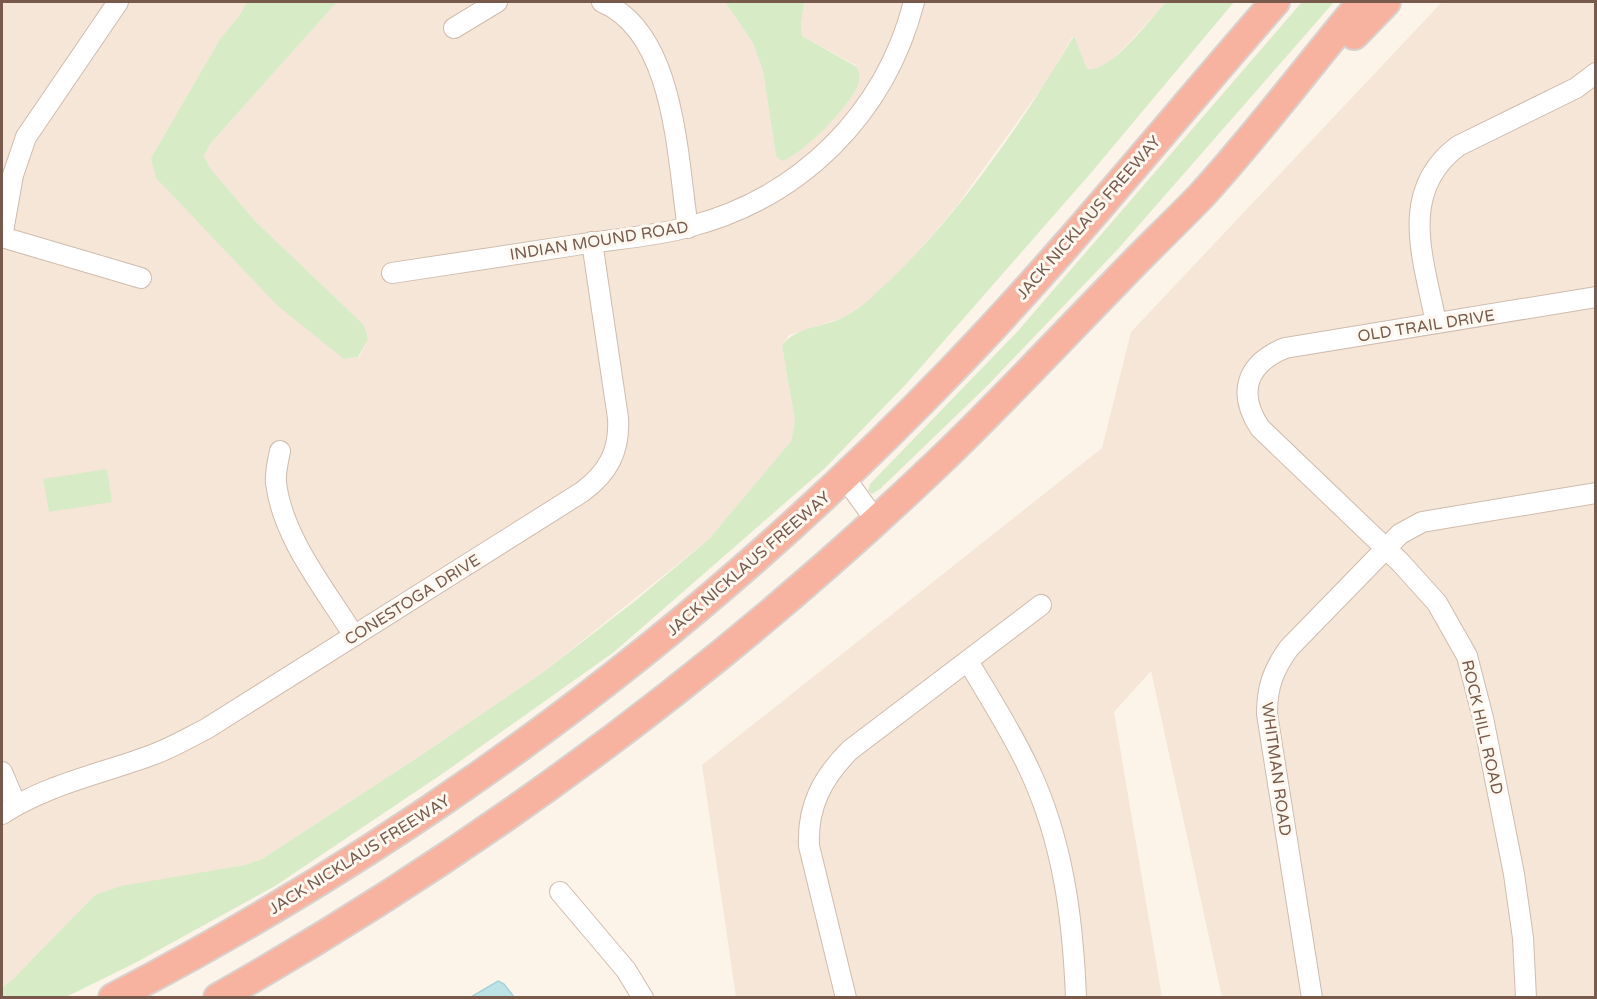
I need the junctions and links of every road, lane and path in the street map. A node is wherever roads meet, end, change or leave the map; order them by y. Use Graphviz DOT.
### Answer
graph roads {
  1 [pos="118,2"];
  2 [pos="497,2"];
  3 [pos="602,2"];
  4 [pos="914,2"];
  5 [pos="1261,2"];
  6 [pos="1275,2"];
  7 [pos="1362,2"];
  8 [pos="1386,2"];
  9 [pos="454,28"];
  10 [pos="1217,68"];
  11 [pos="1596,73"];
  12 [pos="1202,195"];
  13 [pos="688,228"];
  14 [pos="2,237"];
  15 [pos="592,242"];
  16 [pos="392,273"];
  17 [pos="141,278"];
  18 [pos="1596,297"];
  19 [pos="1436,323"];
  20 [pos="1260,363"];
  21 [pos="280,451"];
  22 [pos="845,478"];
  23 [pos="1596,493"];
  24 [pos="876,521"];
  25 [pos="1386,548"];
  26 [pos="1041,605"];
  27 [pos="354,636"];
  28 [pos="968,661"];
  29 [pos="2,772"];
  30 [pos="9,809"];
  31 [pos="561,892"];
  32 [pos="113,998"];
  33 [pos="218,998"];
  34 [pos="643,998"];
  35 [pos="846,998"];
  36 [pos="1076,998"];
  37 [pos="1312,998"];
  38 [pos="1526,998"];
  1 -- 14 [label="street"];
  2 -- 9 [label="street"];
  3 -- 13 [label="street"];
  4 -- 13 [label="street, INDIAN MOUND ROAD"];
  5 -- 10 [label="highway"];
  6 -- 10 [label="highway, JACK NICKLAUS FREEWAY"];
  7 -- 12 [label="highway"];
  8 -- 12 [label="highway"];
  10 -- 22 [label="highway, JACK NICKLAUS FREEWAY"];
  11 -- 19 [label="street"];
  12 -- 24 [label="highway"];
  13 -- 15 [label="street, INDIAN MOUND ROAD"];
  14 -- 17 [label="street"];
  15 -- 16 [label="street, INDIAN MOUND ROAD"];
  15 -- 27 [label="street, CONESTOGA DRIVE"];
  18 -- 19 [label="street, OLD TRAIL DRIVE"];
  19 -- 20 [label="street, OLD TRAIL DRIVE"];
  20 -- 25 [label="street, ROCK HILL ROAD"];
  21 -- 27 [label="street"];
  22 -- 24 [label="street"];
  22 -- 32 [label="highway, JACK NICKLAUS FREEWAY"];
  23 -- 25 [label="street, WHITMAN ROAD"];
  24 -- 33 [label="highway"];
  25 -- 37 [label="street, WHITMAN ROAD"];
  25 -- 38 [label="street, ROCK HILL ROAD"];
  26 -- 28 [label="street"];
  27 -- 30 [label="street, CONESTOGA DRIVE"];
  28 -- 35 [label="street"];
  28 -- 36 [label="street"];
  29 -- 30 [label="street"];
  31 -- 34 [label="street"];
}
